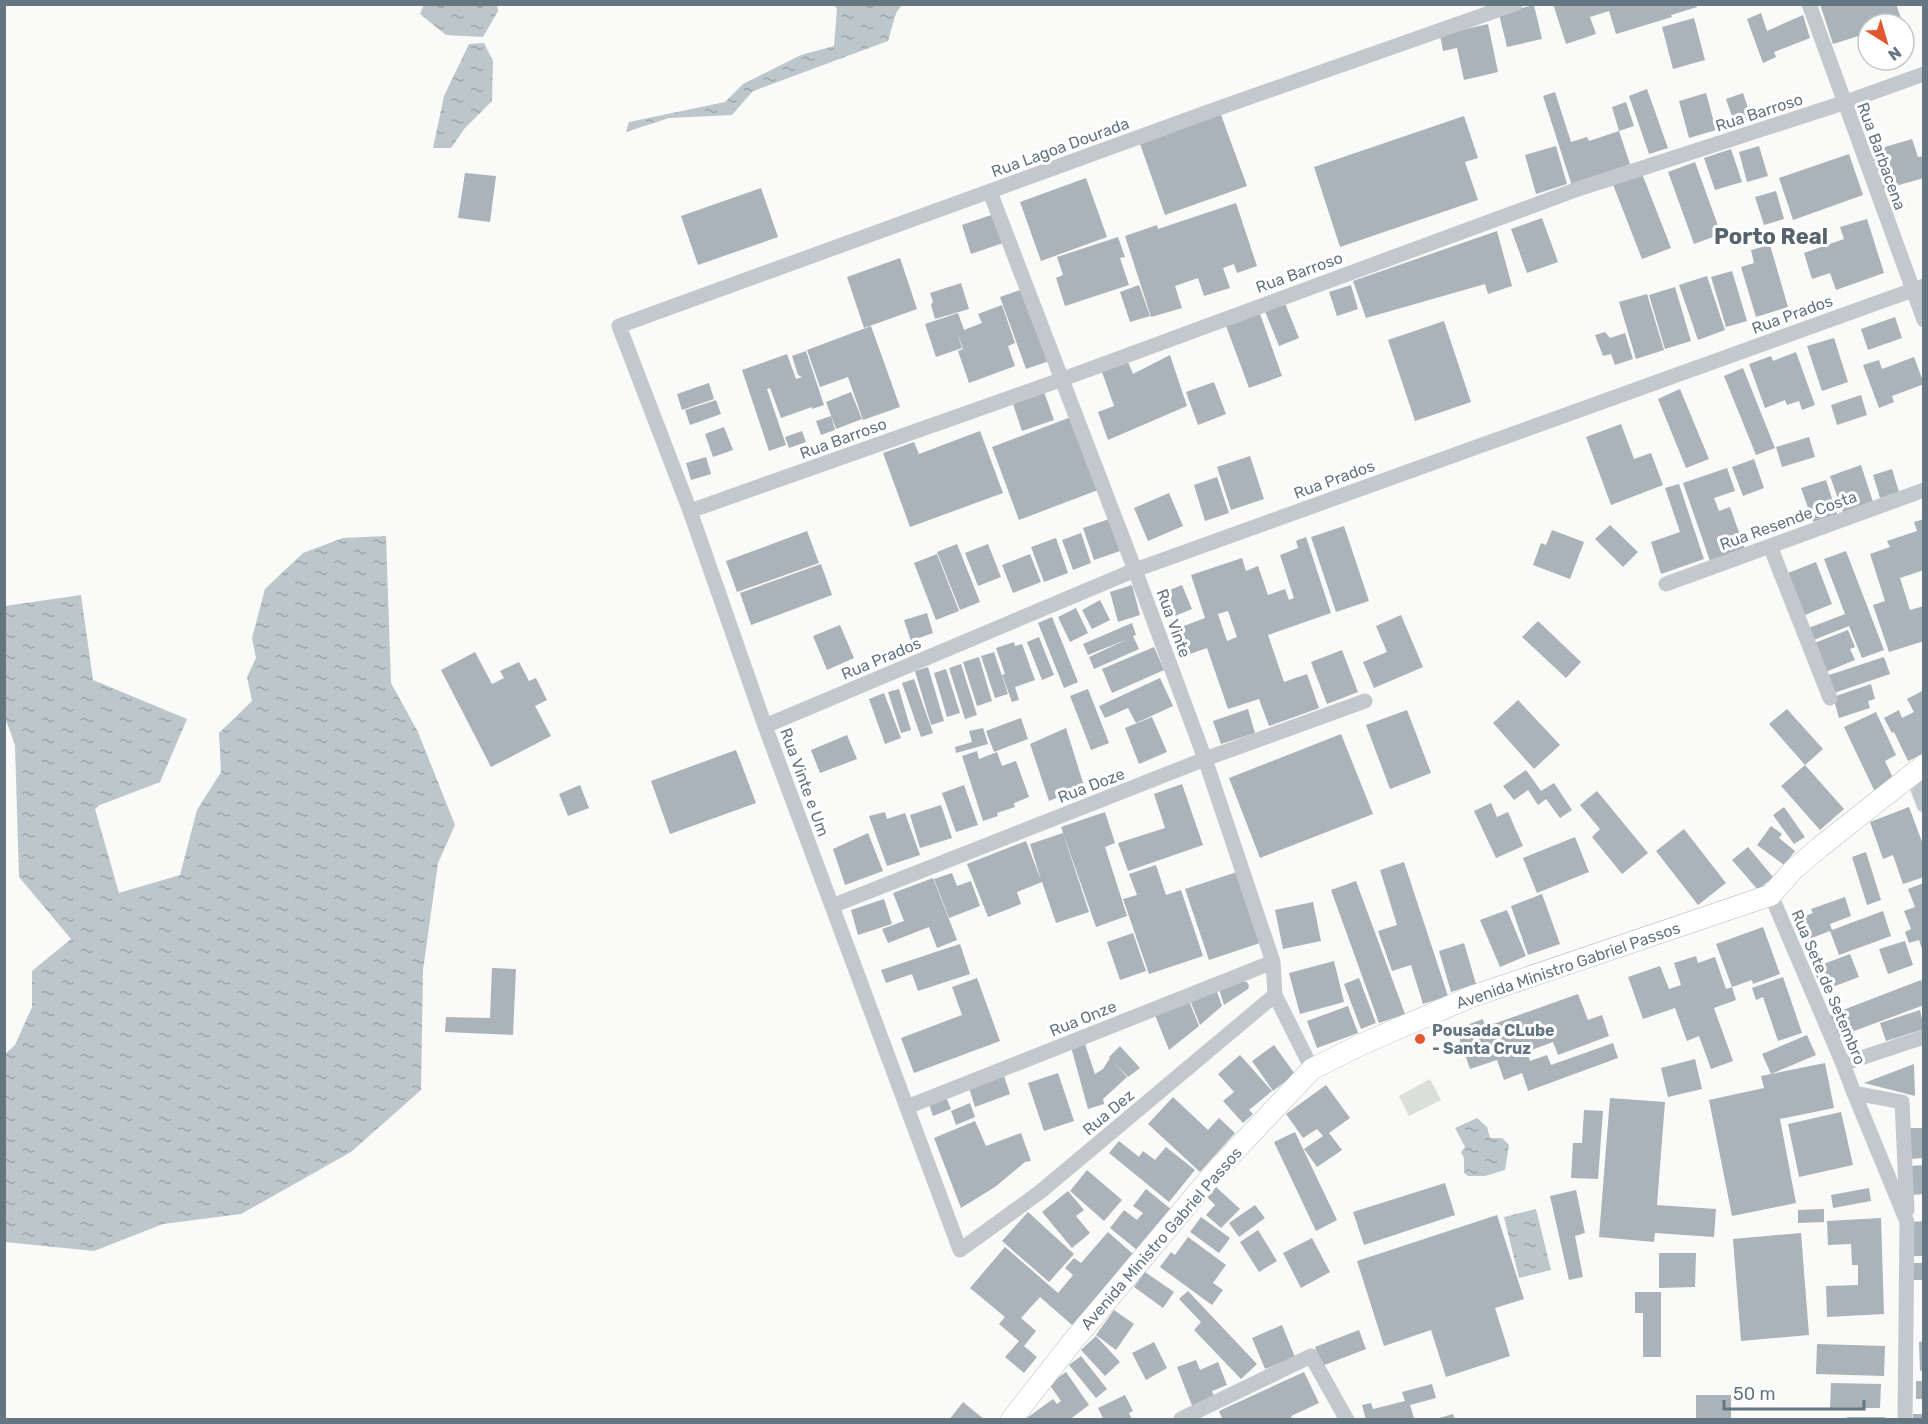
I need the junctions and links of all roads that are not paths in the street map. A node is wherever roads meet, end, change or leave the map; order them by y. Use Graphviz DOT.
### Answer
graph roads {
  1 [pos="1515,4"];
  2 [pos="1809,4"];
  3 [pos="1923,74"];
  4 [pos="1844,103"];
  5 [pos="990,192"];
  6 [pos="1918,288"];
  7 [pos="1923,320"];
  8 [pos="619,326"];
  9 [pos="1063,379"];
  10 [pos="1923,490"];
  11 [pos="690,511"];
  12 [pos="1770,546"];
  13 [pos="1136,570"];
  14 [pos="1666,584"];
  15 [pos="1830,699"];
  16 [pos="1365,702"];
  17 [pos="765,726"];
  18 [pos="1205,759"];
  19 [pos="1918,769"];
  20 [pos="1923,805"];
  21 [pos="1771,895"];
  22 [pos="832,906"];
  23 [pos="1273,962"];
  24 [pos="1275,995"];
  25 [pos="1923,1037"];
  26 [pos="1844,1064"];
  27 [pos="1312,1069"];
  28 [pos="1854,1093"];
  29 [pos="907,1107"];
  30 [pos="1907,1222"];
  31 [pos="960,1250"];
  32 [pos="1012,1419"];
  33 [pos="1181,1419"];
  34 [pos="1347,1419"];
  35 [pos="1905,1419"];
  1 -- 5 [label="street, Rua Lagoa Dourada"];
  2 -- 4 [label="street, Rua Barbacena"];
  3 -- 4 [label="street, Rua Barroso"];
  4 -- 6 [label="street, Rua Barbacena"];
  4 -- 9 [label="street, Rua Barroso"];
  5 -- 8 [label="street, Rua Lagoa Dourada"];
  5 -- 9 [label="street, Rua Vinte"];
  6 -- 7 [label="street, Rua Barbacena"];
  6 -- 13 [label="street, Rua Prados"];
  8 -- 11 [label="street, Rua Vinte e Um"];
  9 -- 11 [label="street, Rua Barroso"];
  9 -- 13 [label="street, Rua Vinte"];
  10 -- 12 [label="street, Rua Resende Costa"];
  11 -- 17 [label="street, Rua Vinte e Um"];
  12 -- 14 [label="street, Rua Resende Costa"];
  12 -- 15 [label="street"];
  13 -- 17 [label="street, Rua Prados"];
  13 -- 18 [label="street, Rua Vinte"];
  16 -- 18 [label="street, Rua Doze"];
  17 -- 22 [label="street, Rua Vinte e Um"];
  18 -- 22 [label="street, Rua Doze"];
  18 -- 23 [label="street, Rua Vinte"];
  19 -- 20 [label="street"];
  19 -- 21 [label="main road, Avenida Ministro Gabriel Passos"];
  21 -- 26 [label="street, Rua Sete de Setembro"];
  21 -- 27 [label="main road, Avenida Ministro Gabriel Passos"];
  22 -- 29 [label="street, Rua Vinte e Um"];
  23 -- 24 [label="street, Rua Vinte"];
  23 -- 29 [label="street, Rua Onze"];
  24 -- 27 [label="street, Rua Vinte"];
  24 -- 31 [label="street, Rua Dez"];
  25 -- 26 [label="street"];
  26 -- 28 [label="street, Rua Sete de Setembro"];
  27 -- 32 [label="main road, Avenida Ministro Gabriel Passos"];
  28 -- 30 [label="street, Rua Sete de Setembro"];
  28 -- 30 [label="street, Rua Sete de Setembro"];
  29 -- 31 [label="street, Rua Vinte e Um"];
  30 -- 35 [label="street, Rua Sete de Setembro"];
  33 -- 34 [label="street"];
}
